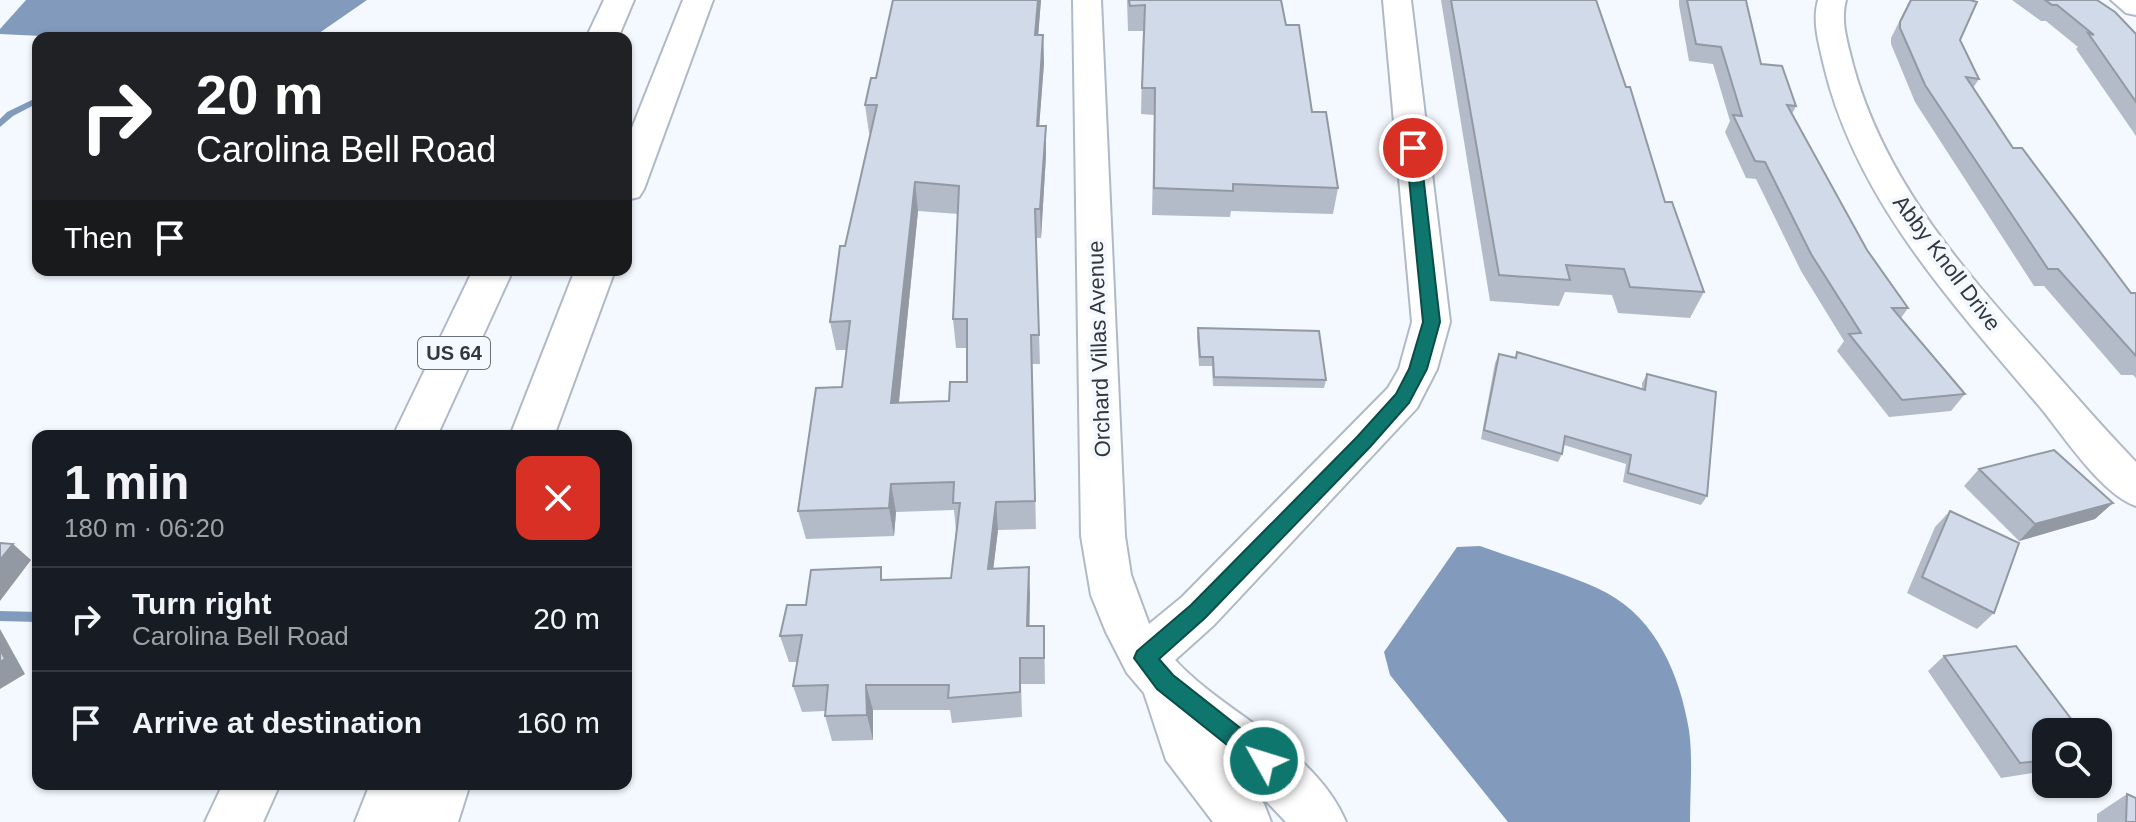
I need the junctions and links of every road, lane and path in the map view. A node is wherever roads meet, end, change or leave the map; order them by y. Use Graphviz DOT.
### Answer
graph roads {
  1 [pos="619,0"];
  2 [pos="698,0"];
  3 [pos="1087,0"];
  4 [pos="1397,0"];
  5 [pos="1832,0"];
  6 [pos="2125,0"];
  7 [pos="2136,7"];
  8 [pos="605,32"];
  9 [pos="632,173"];
  10 [pos="490,276"];
  11 [pos="591,282"];
  12 [pos="418,430"];
  13 [pos="534,430"];
  14 [pos="556,430"];
  15 [pos="2136,489"];
  16 [pos="1155,670"];
  17 [pos="249,790"];
  18 [pos="396,790"];
  19 [pos="440,790"];
  20 [pos="234,822"];
  21 [pos="384,822"];
  22 [pos="429,822"];
  23 [pos="1245,822"];
  24 [pos="1320,822"];
  1 -- 8 [label="highway"];
  2 -- 9 [label="highway"];
  3 -- 16 [label="street, Orchard Villas Avenue"];
  4 -- 16 [label="street"];
  5 -- 15 [label="street, Abby Knoll Drive"];
  6 -- 7 [label="street"];
  10 -- 12 [label="highway, US 64"];
  11 -- 13 [label="highway"];
  11 -- 14 [label="highway"];
  16 -- 23 [label="street, Orchard Villas Avenue"];
  16 -- 24 [label="street, Orchard Villas Avenue"];
  17 -- 20 [label="highway"];
  18 -- 21 [label="highway"];
  19 -- 22 [label="highway"];
}
